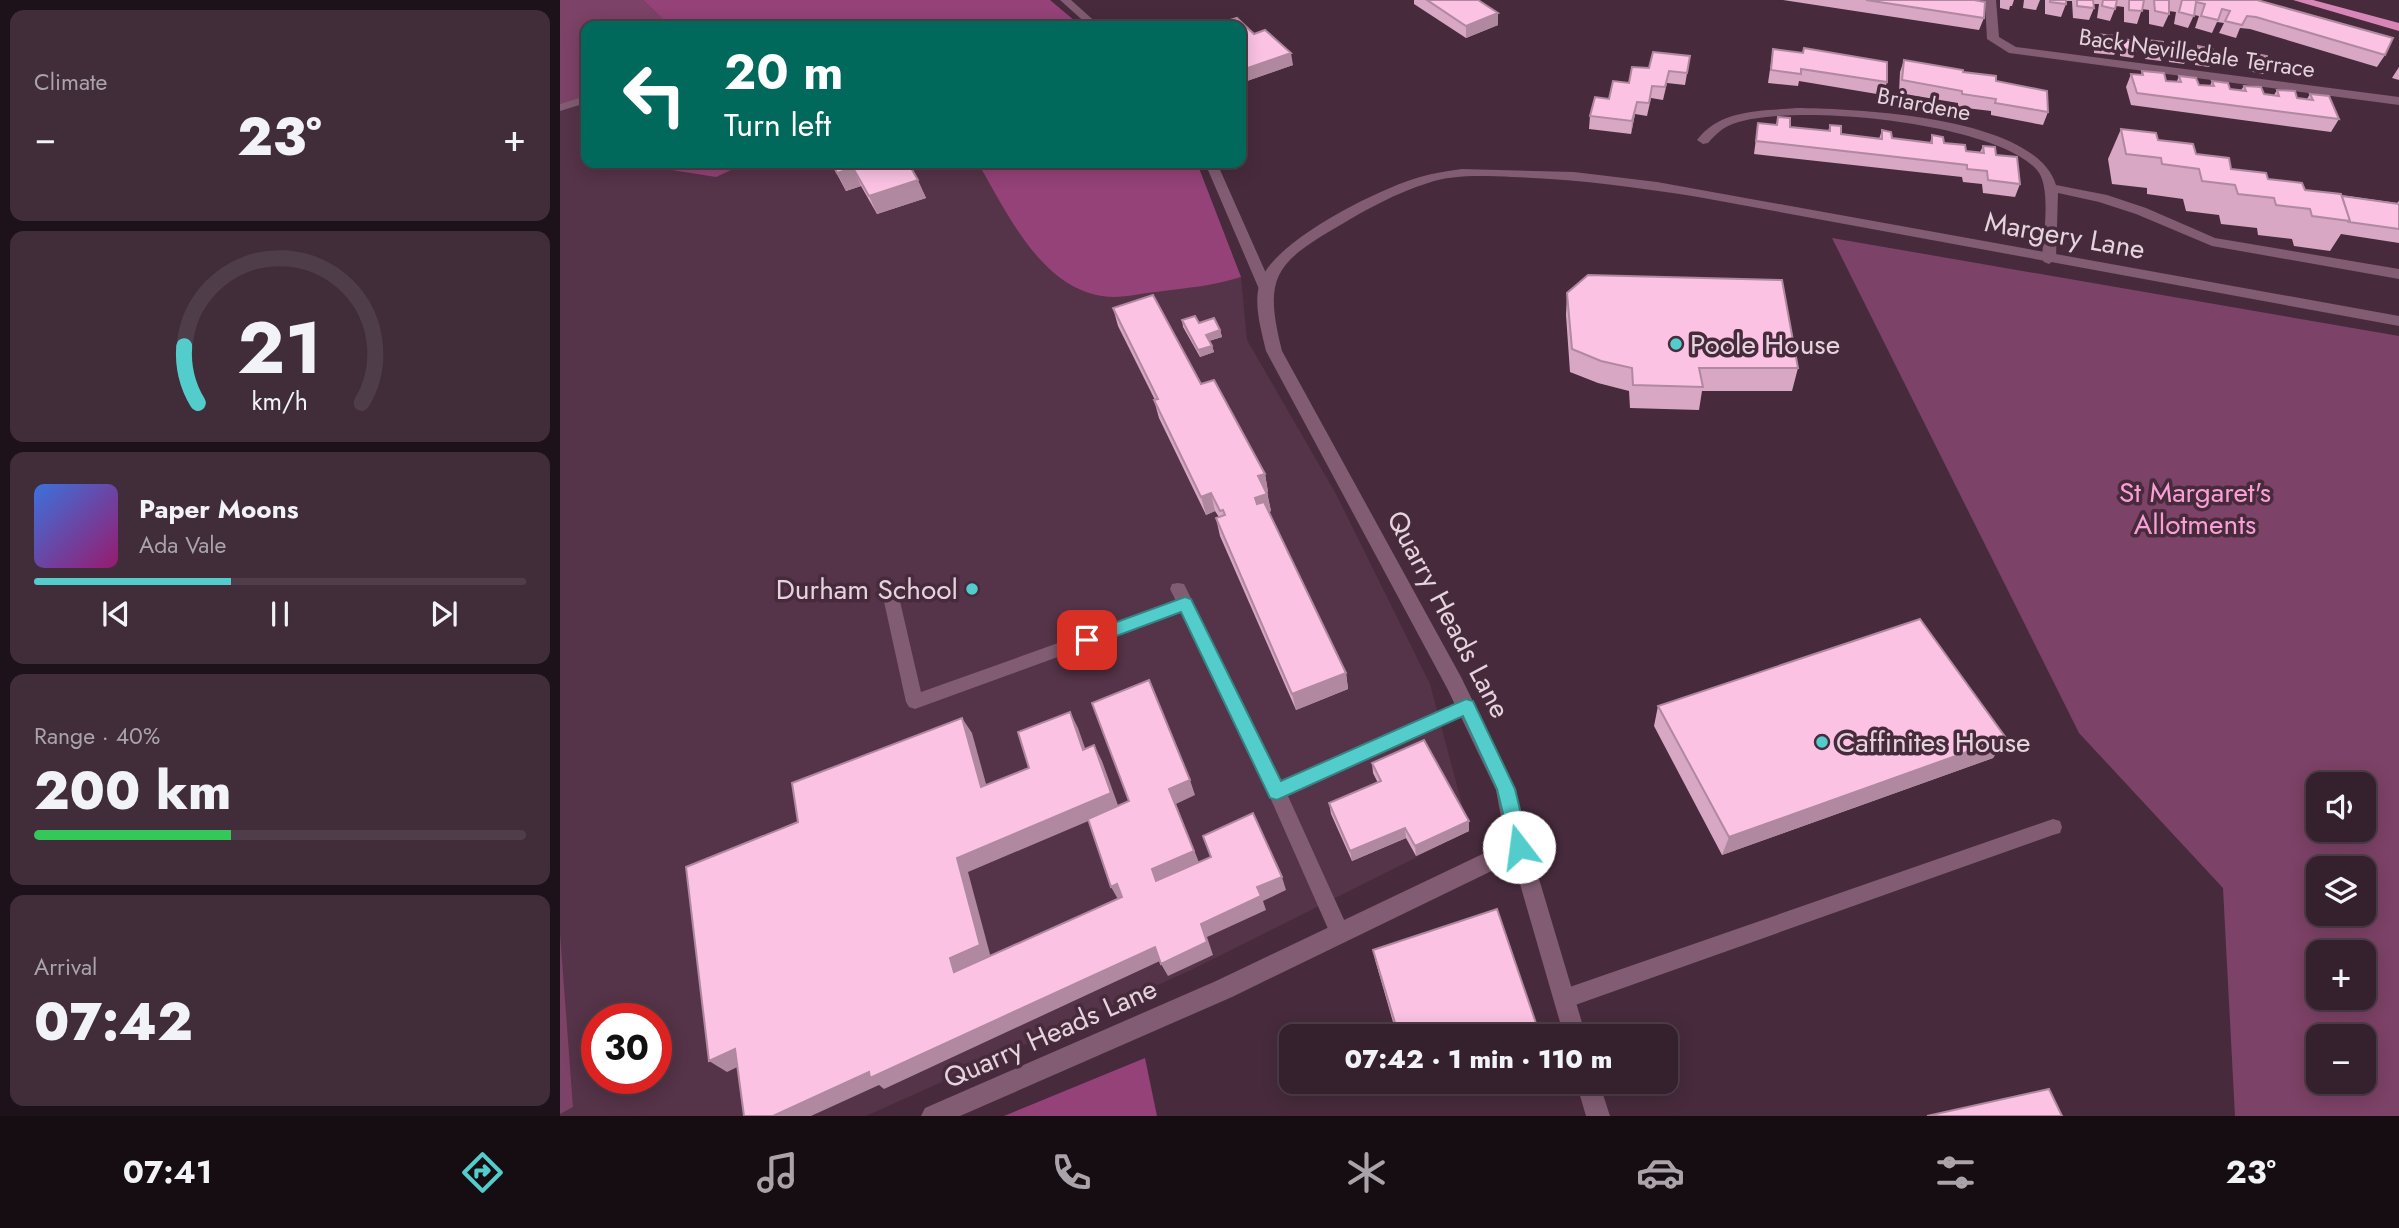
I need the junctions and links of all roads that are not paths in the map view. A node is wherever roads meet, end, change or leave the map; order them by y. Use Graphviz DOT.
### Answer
graph roads {
  1 [pos="1065,0"];
  2 [pos="1987,0"];
  3 [pos="2299,0"];
  4 [pos="1089,21"];
  5 [pos="2399,27"];
  6 [pos="581,101"];
  7 [pos="2399,101"];
  8 [pos="560,108"];
  9 [pos="1703,140"];
  10 [pos="1213,168"];
  11 [pos="2051,188"];
  12 [pos="2049,259"];
  13 [pos="2399,274"];
  14 [pos="1266,289"];
  15 [pos="2399,321"];
  16 [pos="891,597"];
  17 [pos="1466,706"];
  18 [pos="1277,792"];
  19 [pos="1512,822"];
  20 [pos="2053,827"];
  21 [pos="1340,933"];
  22 [pos="1564,999"];
  23 [pos="1571,1024"];
  24 [pos="1592,1094"];
  25 [pos="933,1116"];
  26 [pos="1598,1116"];
  1 -- 4 [label="lane"];
  2 -- 7 [label="street, Back Nevilledale Terrace"];
  3 -- 5 [label="highway"];
  6 -- 8 [label="lane"];
  9 -- 11 [label="street, Briardene"];
  10 -- 14 [label="lane"];
  11 -- 12 [label="street"];
  11 -- 13 [label="street"];
  12 -- 14 [label="street, Margery Lane"];
  12 -- 15 [label="street, Margery Lane"];
  14 -- 17 [label="street, Quarry Heads Lane"];
  16 -- 18 [label="lane"];
  17 -- 18 [label="lane"];
  17 -- 19 [label="street, Quarry Heads Lane"];
  18 -- 21 [label="lane"];
  19 -- 21 [label="street, Quarry Heads Lane"];
  19 -- 22 [label="street"];
  20 -- 22 [label="lane"];
  21 -- 25 [label="street, Quarry Heads Lane"];
  22 -- 23 [label="street"];
  24 -- 26 [label="street"];
}
